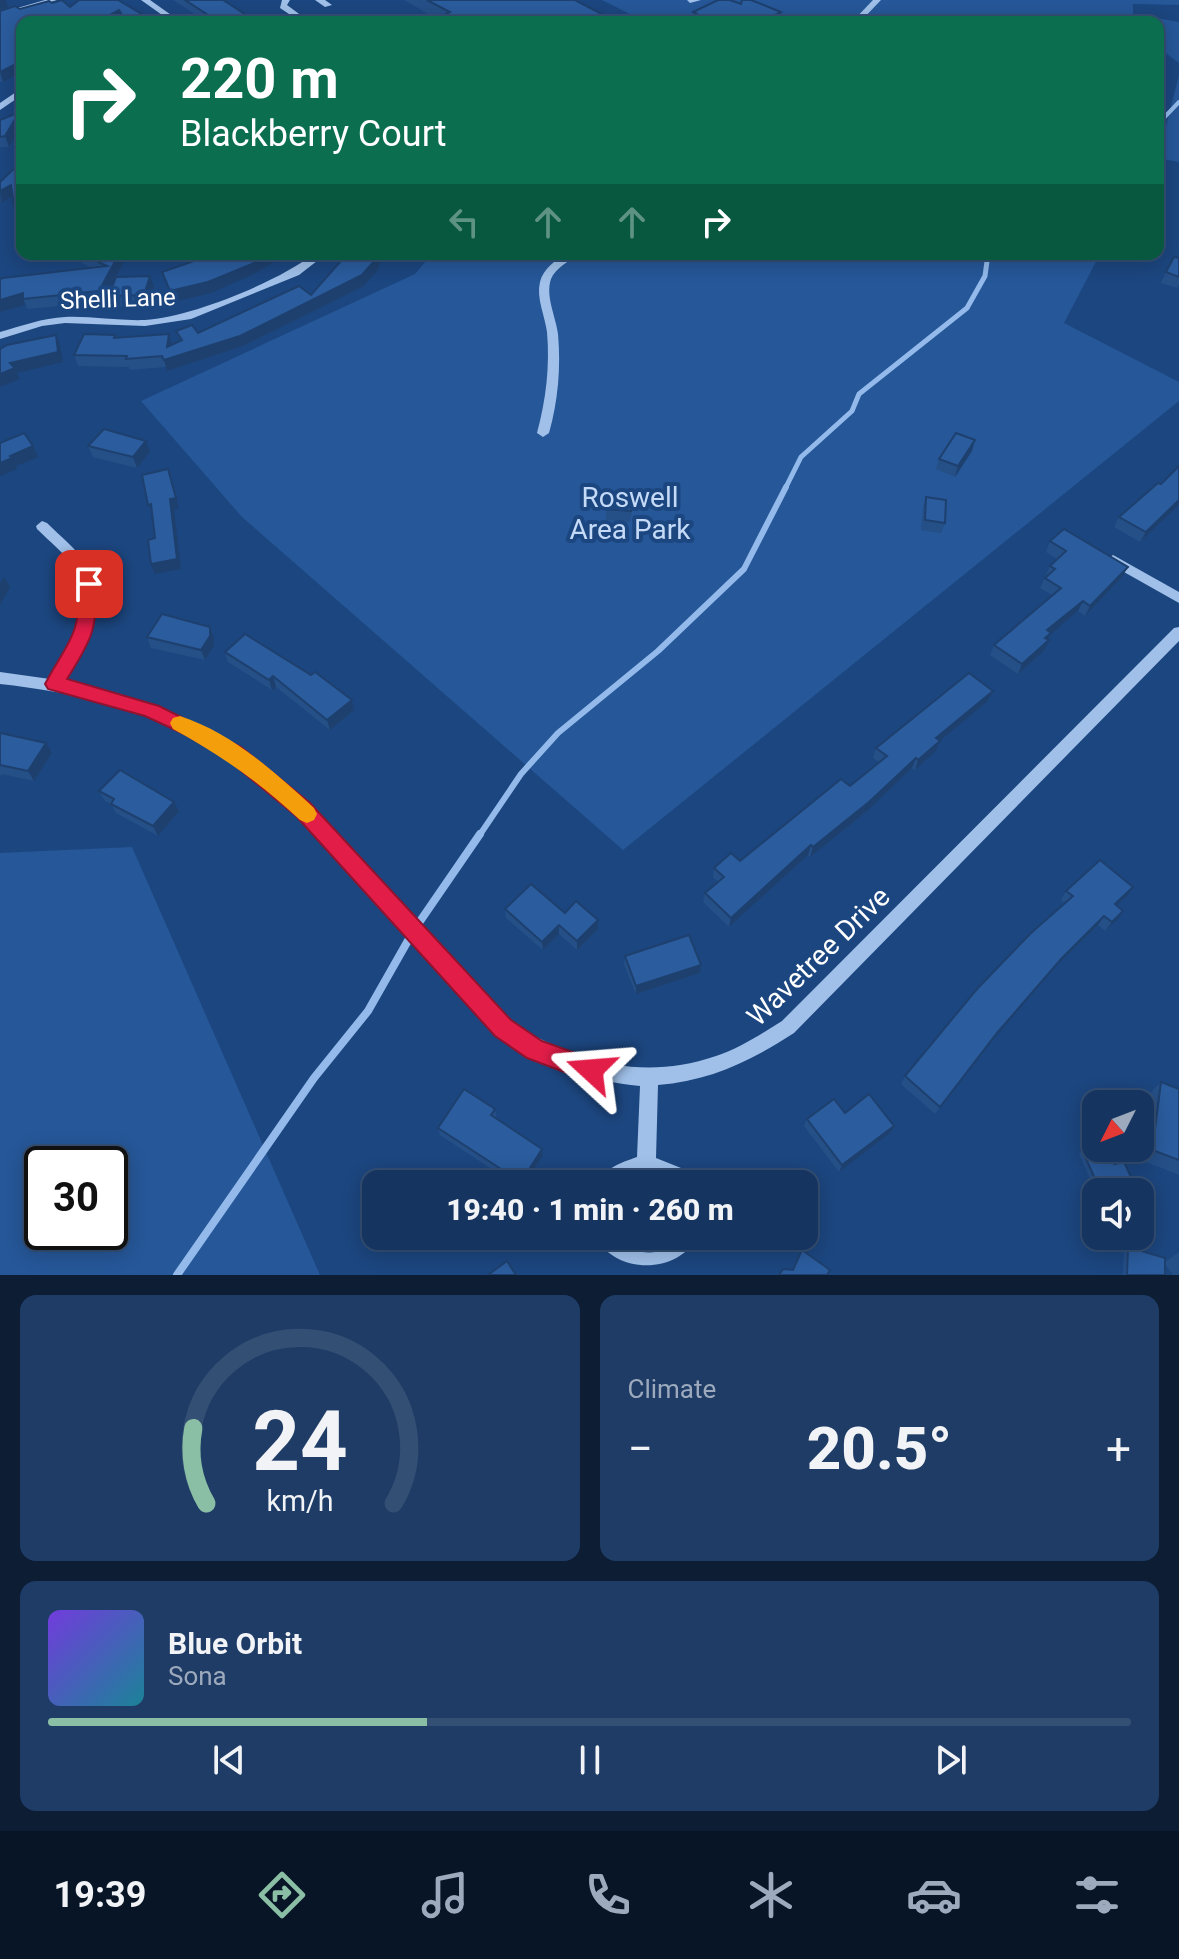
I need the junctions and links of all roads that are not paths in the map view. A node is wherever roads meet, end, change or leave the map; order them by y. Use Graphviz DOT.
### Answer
graph roads {
  1 [pos="53,0"];
  2 [pos="145,0"];
  3 [pos="286,0"];
  4 [pos="319,0"];
  5 [pos="697,0"];
  6 [pos="877,0"];
  7 [pos="690,1"];
  8 [pos="37,2"];
  9 [pos="328,5"];
  10 [pos="0,16"];
  11 [pos="168,16"];
  12 [pos="297,16"];
  13 [pos="862,16"];
  14 [pos="313,260"];
  15 [pos="565,260"];
  16 [pos="0,336"];
  17 [pos="543,433"];
  18 [pos="42,526"];
  19 [pos="1109,557"];
  20 [pos="1179,598"];
  21 [pos="1179,632"];
  22 [pos="0,678"];
  23 [pos="55,684"];
  24 [pos="649,1078"];
  25 [pos="646,1163"];
  26 [pos="627,1170"];
  27 [pos="662,1170"];
  28 [pos="615,1250"];
  29 [pos="681,1250"];
  1 -- 8 [label="street"];
  2 -- 11 [label="street"];
  3 -- 12 [label="street"];
  4 -- 9 [label="street"];
  5 -- 7 [label="street"];
  6 -- 13 [label="street"];
  8 -- 10 [label="street"];
  14 -- 16 [label="street, Shelli Lane"];
  15 -- 17 [label="street"];
  18 -- 23 [label="street"];
  19 -- 20 [label="street"];
  21 -- 24 [label="street, Wavetree Drive"];
  22 -- 23 [label="street, Wavetree Drive"];
  23 -- 24 [label="street, Wavetree Drive"];
  24 -- 25 [label="street"];
  25 -- 26 [label="street"];
  25 -- 27 [label="street"];
  28 -- 29 [label="street"];
}
